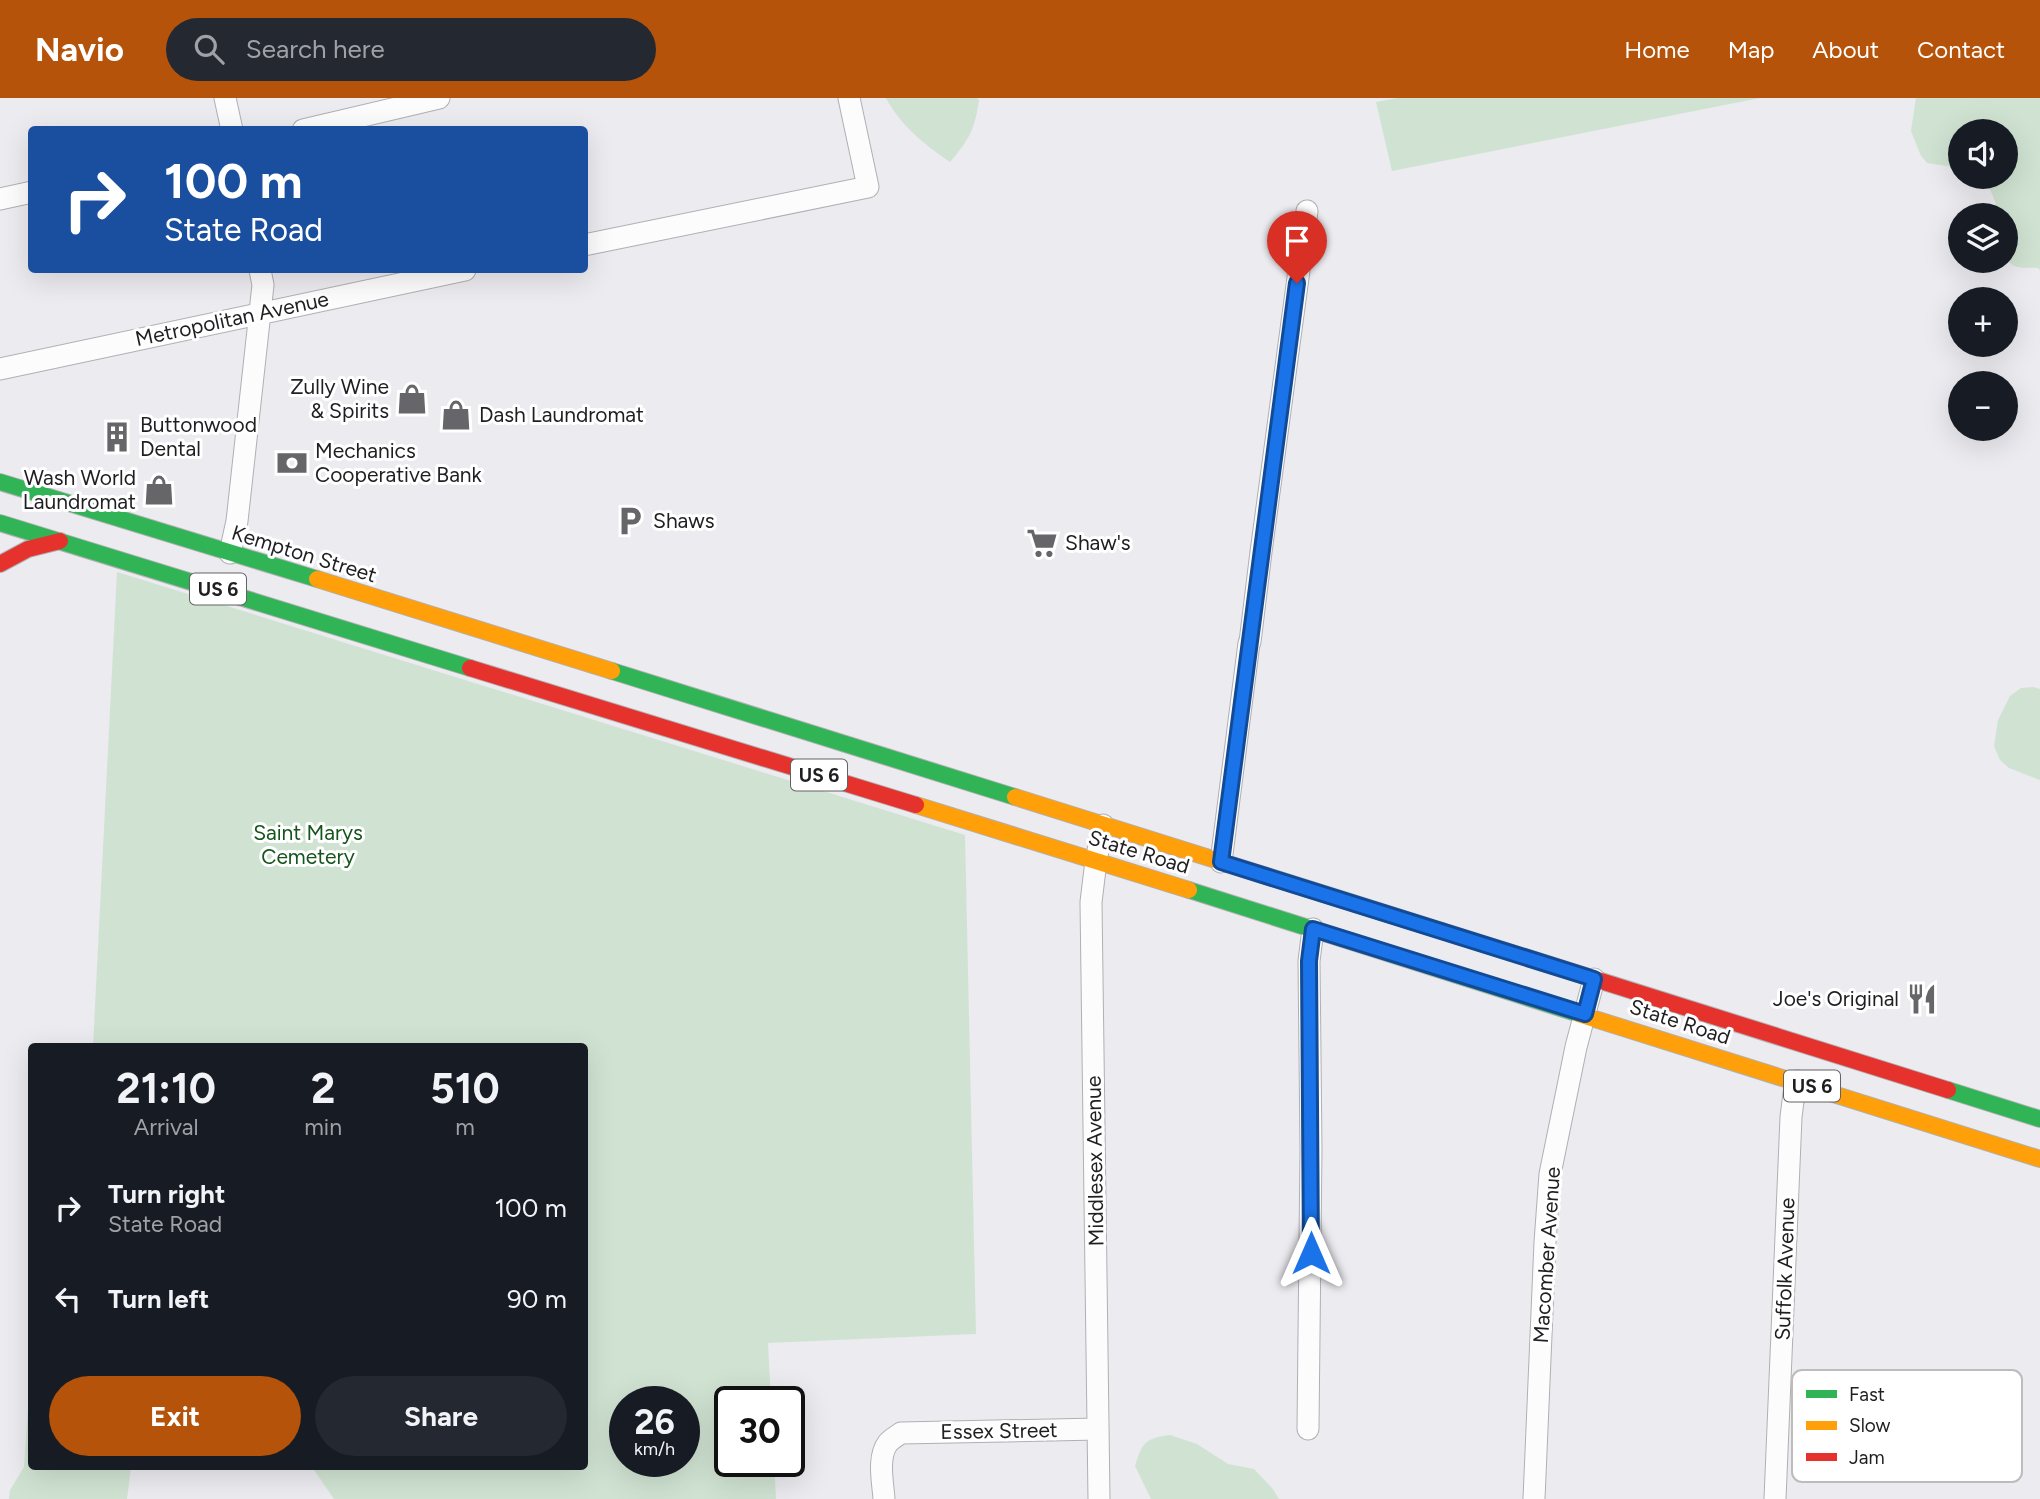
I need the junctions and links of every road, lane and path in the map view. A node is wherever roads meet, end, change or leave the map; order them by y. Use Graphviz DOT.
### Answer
graph roads {
  1 [pos="225,98"];
  2 [pos="439,98"];
  3 [pos="849,98"];
  4 [pos="231,126"];
  5 [pos="320,126"];
  6 [pos="28,193"];
  7 [pos="0,199"];
  8 [pos="1307,211"];
  9 [pos="588,244"];
  10 [pos="261,273"];
  11 [pos="451,273"];
  12 [pos="260,313"];
  13 [pos="0,369"];
  14 [pos="0,482"];
  15 [pos="0,523"];
  16 [pos="60,541"];
  17 [pos="230,553"];
  18 [pos="0,564"];
  19 [pos="590,684"];
  20 [pos="1103,825"];
  21 [pos="1096,860"];
  22 [pos="1221,862"];
  23 [pos="1313,929"];
  24 [pos="1594,979"];
  25 [pos="1585,1014"];
  26 [pos="1797,1081"];
  27 [pos="2040,1119"];
  28 [pos="2040,1159"];
  29 [pos="1098,1429"];
  30 [pos="1308,1429"];
  31 [pos="884,1499"];
  32 [pos="1098,1499"];
  33 [pos="1534,1499"];
  34 [pos="1775,1499"];
  1 -- 4 [label="street"];
  2 -- 5 [label="street"];
  3 -- 9 [label="street"];
  6 -- 7 [label="street"];
  8 -- 22 [label="street"];
  10 -- 12 [label="street"];
  11 -- 12 [label="street, Metropolitan Avenue"];
  12 -- 13 [label="street, Metropolitan Avenue"];
  12 -- 17 [label="street"];
  14 -- 17 [label="main road, Kempton Street / US 6"];
  15 -- 16 [label="main road, US 6"];
  16 -- 18 [label="main road"];
  16 -- 19 [label="main road, US 6"];
  17 -- 19 [label="main road, Kempton Street / US 6"];
  19 -- 20 [label="main road, State Road / US 6"];
  19 -- 21 [label="main road, State Road / US 6"];
  20 -- 21 [label="street, Middlesex Avenue"];
  20 -- 22 [label="main road, State Road / US 6"];
  21 -- 23 [label="main road, State Road / US 6"];
  21 -- 29 [label="street, Middlesex Avenue"];
  22 -- 24 [label="main road, State Road / US 6"];
  23 -- 25 [label="main road, State Road / US 6"];
  23 -- 30 [label="street"];
  24 -- 25 [label="street, Macomber Avenue"];
  24 -- 27 [label="main road, State Road / US 6"];
  25 -- 26 [label="main road, State Road / US 6"];
  25 -- 33 [label="street, Macomber Avenue"];
  26 -- 28 [label="main road, State Road / US 6"];
  26 -- 34 [label="street, Suffolk Avenue"];
  29 -- 31 [label="street, Essex Street"];
  29 -- 32 [label="street, Middlesex Avenue"];
}
